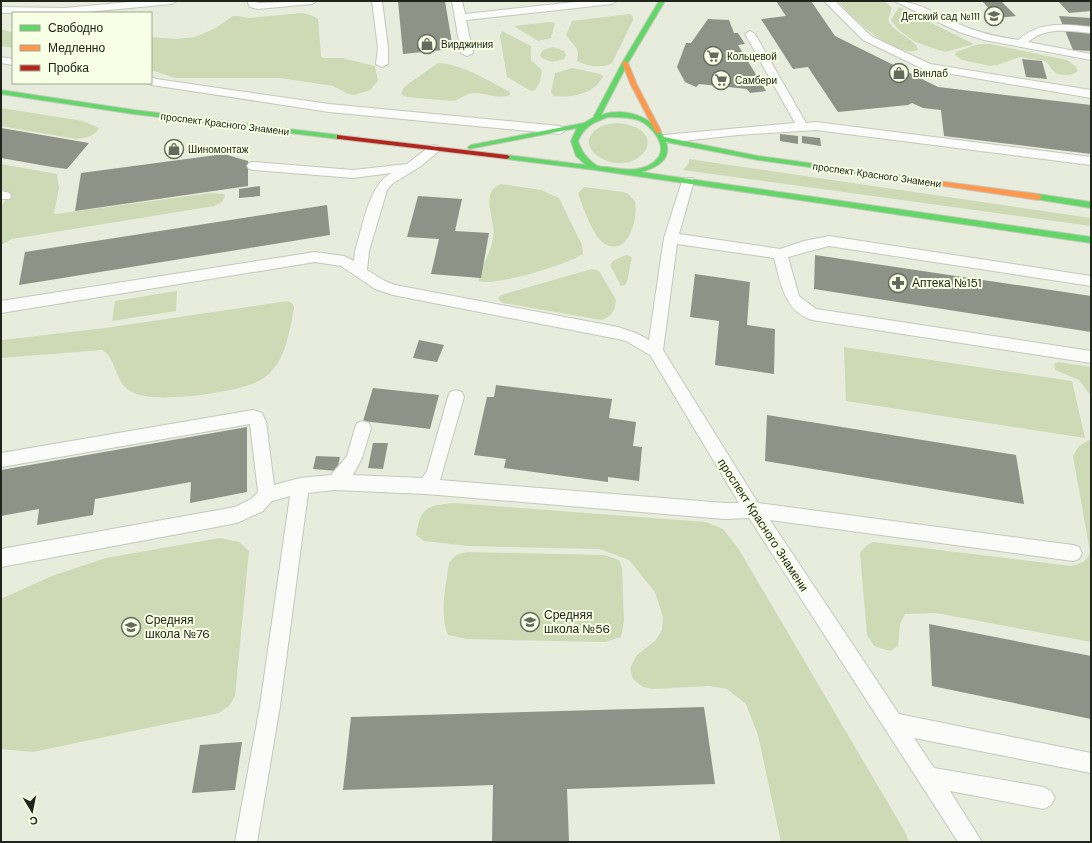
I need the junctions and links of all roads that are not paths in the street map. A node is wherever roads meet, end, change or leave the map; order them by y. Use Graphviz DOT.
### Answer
graph roads {
  1 [pos="172,1"];
  2 [pos="252,1"];
  3 [pos="312,1"];
  4 [pos="377,1"];
  5 [pos="457,1"];
  6 [pos="612,1"];
  7 [pos="662,1"];
  8 [pos="829,1"];
  9 [pos="900,1"];
  10 [pos="1,10"];
  11 [pos="12,16"];
  12 [pos="460,18"];
  13 [pos="1091,30"];
  14 [pos="750,34"];
  15 [pos="1028,35"];
  16 [pos="1091,39"];
  17 [pos="1020,44"];
  18 [pos="468,53"];
  19 [pos="1091,56"];
  20 [pos="1,60"];
  21 [pos="12,62"];
  22 [pos="626,63"];
  23 [pos="382,64"];
  24 [pos="152,82"];
  25 [pos="1,92"];
  26 [pos="1091,94"];
  27 [pos="598,116"];
  28 [pos="583,125"];
  29 [pos="802,126"];
  30 [pos="560,130"];
  31 [pos="661,135"];
  32 [pos="434,150"];
  33 [pos="450,151"];
  34 [pos="1091,161"];
  35 [pos="253,166"];
  36 [pos="412,166"];
  37 [pos="594,168"];
  38 [pos="629,173"];
  39 [pos="264,175"];
  40 [pos="387,181"];
  41 [pos="688,181"];
  42 [pos="1091,206"];
  43 [pos="671,238"];
  44 [pos="1091,240"];
  45 [pos="780,254"];
  46 [pos="360,272"];
  47 [pos="1091,281"];
  48 [pos="1,307"];
  49 [pos="655,351"];
  50 [pos="1091,358"];
  51 [pos="456,396"];
  52 [pos="363,428"];
  53 [pos="1,460"];
  54 [pos="335,482"];
  55 [pos="300,486"];
  56 [pos="426,486"];
  57 [pos="266,495"];
  58 [pos="753,510"];
  59 [pos="1073,553"];
  60 [pos="1,558"];
  61 [pos="892,723"];
  62 [pos="1091,763"];
  63 [pos="929,777"];
  64 [pos="1044,798"];
  65 [pos="246,842"];
  66 [pos="971,842"];
  1 -- 10 [label="lane"];
  2 -- 3 [label="lane"];
  4 -- 23 [label="lane"];
  5 -- 12 [label="lane"];
  6 -- 12 [label="lane"];
  7 -- 22 [label="main road"];
  8 -- 26 [label="lane"];
  9 -- 17 [label="lane"];
  10 -- 11 [label="lane"];
  12 -- 18 [label="lane"];
  13 -- 15 [label="lane"];
  14 -- 29 [label="lane"];
  15 -- 16 [label="lane"];
  15 -- 17 [label="lane"];
  17 -- 19 [label="lane"];
  20 -- 21 [label="lane"];
  22 -- 27 [label="main road"];
  22 -- 31 [label="main road"];
  24 -- 30 [label="lane"];
  25 -- 32 [label="main road, проспект Красного Знамени"];
  27 -- 28 [label="main road, проспект Красного Знамени"];
  27 -- 31 [label="main road, проспект Красного Знамени"];
  28 -- 30 [label="main road, проспект Красного Знамени"];
  28 -- 37 [label="main road"];
  29 -- 31 [label="lane"];
  29 -- 34 [label="lane"];
  30 -- 33 [label="main road, проспект Красного Знамени"];
  31 -- 38 [label="main road, проспект Красного Знамени"];
  31 -- 42 [label="main road, проспект Красного Знамени"];
  32 -- 33 [label="main road, проспект Красного Знамени"];
  32 -- 36 [label="lane"];
  33 -- 37 [label="main road, проспект Красного Знамени"];
  35 -- 36 [label="lane"];
  36 -- 40 [label="lane"];
  37 -- 38 [label="main road, проспект Красного Знамени"];
  38 -- 41 [label="main road, проспект Красного Знамени"];
  39 -- 40 [label="lane"];
  40 -- 46 [label="lane"];
  41 -- 43 [label="lane"];
  41 -- 44 [label="main road, проспект Красного Знамени"];
  43 -- 45 [label="lane"];
  43 -- 49 [label="lane"];
  45 -- 47 [label="lane"];
  45 -- 50 [label="lane"];
  46 -- 48 [label="lane"];
  46 -- 49 [label="lane"];
  49 -- 58 [label="lane, проспект Красного Знамени"];
  51 -- 56 [label="lane"];
  52 -- 54 [label="lane"];
  53 -- 57 [label="lane"];
  54 -- 55 [label="lane"];
  54 -- 56 [label="lane"];
  55 -- 57 [label="lane"];
  55 -- 65 [label="lane"];
  56 -- 58 [label="lane"];
  57 -- 60 [label="lane"];
  58 -- 59 [label="lane"];
  58 -- 61 [label="lane, проспект Красного Знамени"];
  61 -- 62 [label="lane"];
  61 -- 63 [label="lane, проспект Красного Знамени"];
  63 -- 64 [label="lane"];
  63 -- 66 [label="lane, проспект Красного Знамени"];
}
